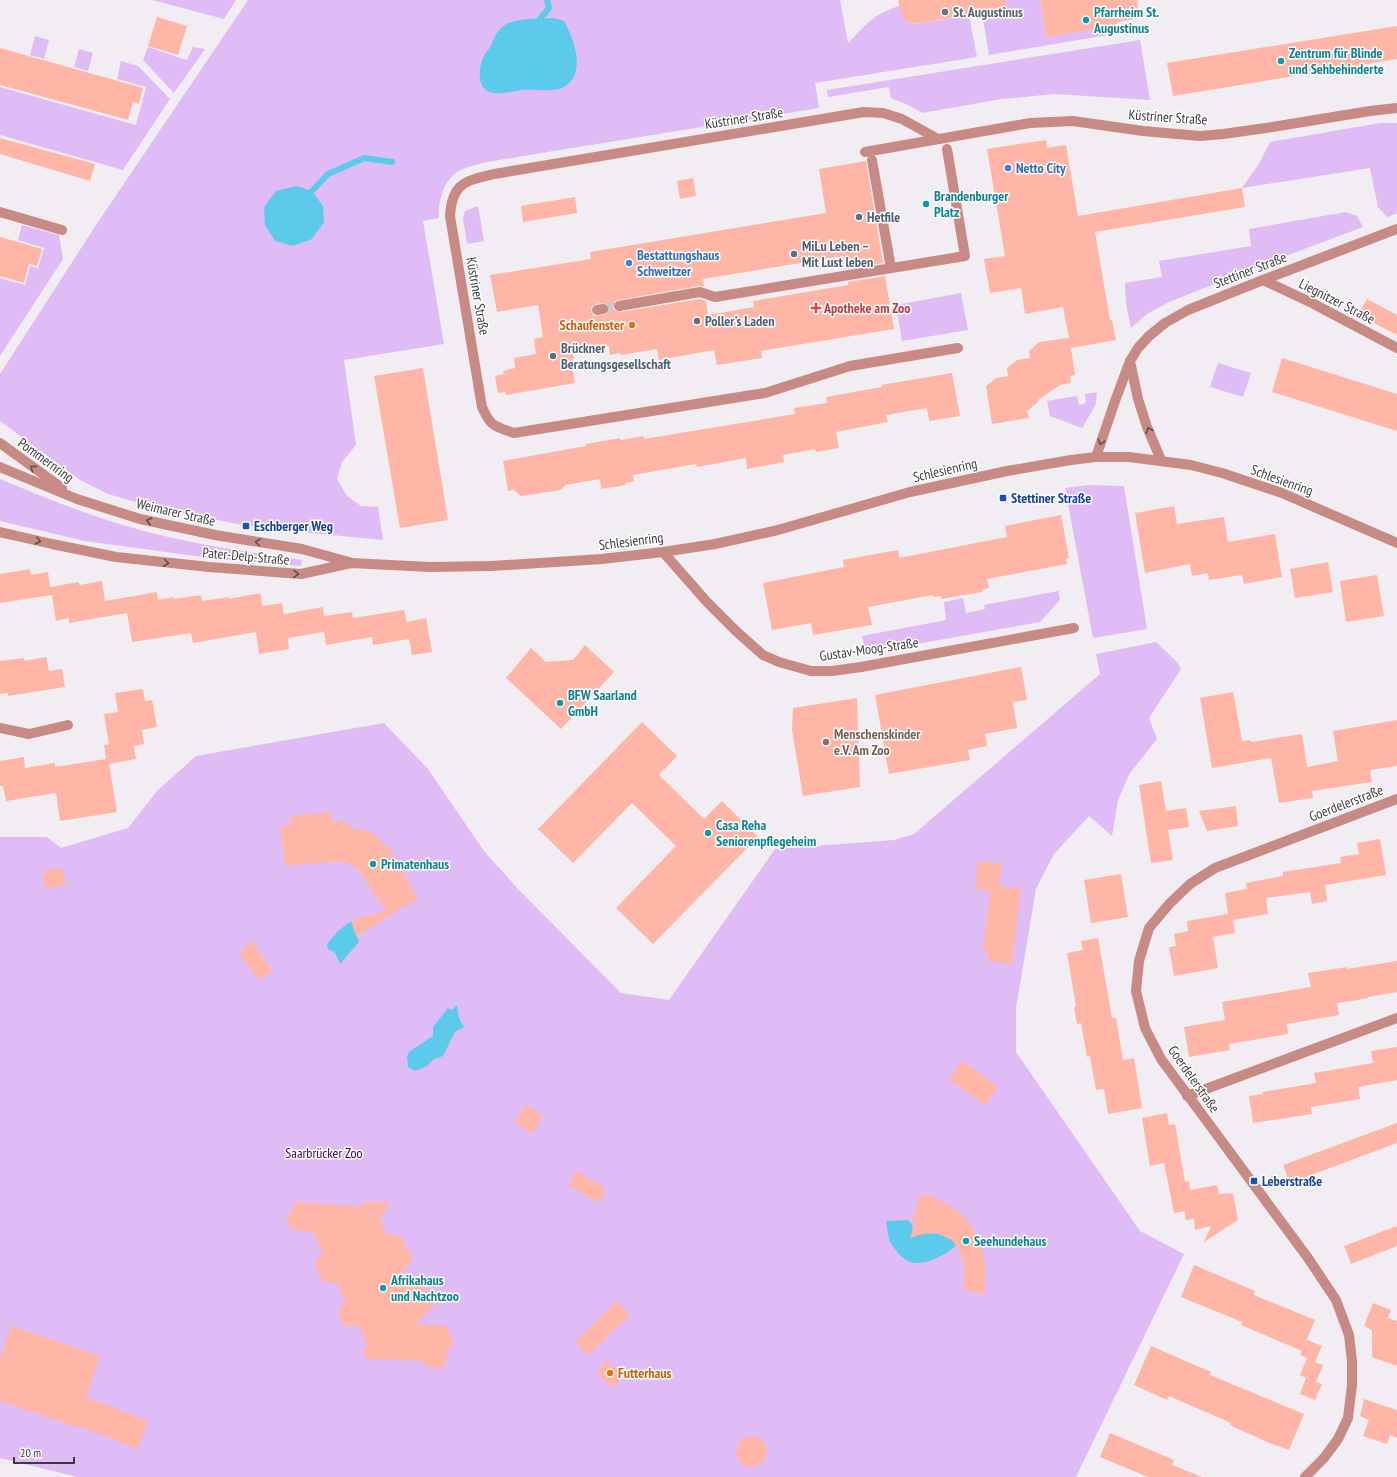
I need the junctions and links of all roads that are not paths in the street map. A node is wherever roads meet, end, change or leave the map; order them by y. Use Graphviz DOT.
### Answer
graph roads {
  1 [pos="1397,108"];
  2 [pos="938,139"];
  3 [pos="947,149"];
  4 [pos="865,152"];
  5 [pos="872,160"];
  6 [pos="0,212"];
  7 [pos="1397,229"];
  8 [pos="62,230"];
  9 [pos="891,268"];
  10 [pos="1263,280"];
  11 [pos="619,306"];
  12 [pos="958,348"];
  13 [pos="1397,348"];
  14 [pos="1130,361"];
  15 [pos="0,444"];
  16 [pos="1096,457"];
  17 [pos="1161,460"];
  18 [pos="0,467"];
  19 [pos="76,498"];
  20 [pos="0,532"];
  21 [pos="1397,543"];
  22 [pos="662,552"];
  23 [pos="351,563"];
  24 [pos="491,566"];
  25 [pos="1074,628"];
  26 [pos="68,725"];
  27 [pos="0,728"];
  28 [pos="1397,799"];
  29 [pos="1397,1018"];
  30 [pos="1187,1096"];
  31 [pos="1305,1477"];
  1 -- 2 [label="street, Küstriner Straße"];
  2 -- 4 [label="street, Küstriner Straße"];
  2 -- 12 [label="street, Küstriner Straße"];
  3 -- 9 [label="street"];
  5 -- 9 [label="street"];
  6 -- 8 [label="street"];
  7 -- 10 [label="street, Stettiner Straße"];
  9 -- 11 [label="street"];
  10 -- 13 [label="street, Liegnitzer Straße"];
  10 -- 14 [label="street, Stettiner Straße"];
  14 -- 16 [label="street, Stettiner Straße, one-way"];
  17 -- 14 [label="street, one-way"];
  19 -- 15 [label="street, Pommernring, one-way"];
  16 -- 17 [label="street, Schlesienring"];
  16 -- 22 [label="street, Schlesienring"];
  17 -- 21 [label="street, Schlesienring"];
  18 -- 19 [label="street, Weimarer Straße"];
  23 -- 19 [label="street, Weimarer Straße, one-way"];
  20 -- 23 [label="street, Pater-Delp-Straße, one-way"];
  22 -- 24 [label="street, Schlesienring"];
  22 -- 25 [label="street, Gustav-Moog-Straße"];
  23 -- 24 [label="street, Pater-Delp-Straße"];
  26 -- 27 [label="street"];
  28 -- 30 [label="street, Goerdelerstraße"];
  29 -- 30 [label="street"];
  30 -- 31 [label="street, Goerdelerstraße"];
}
